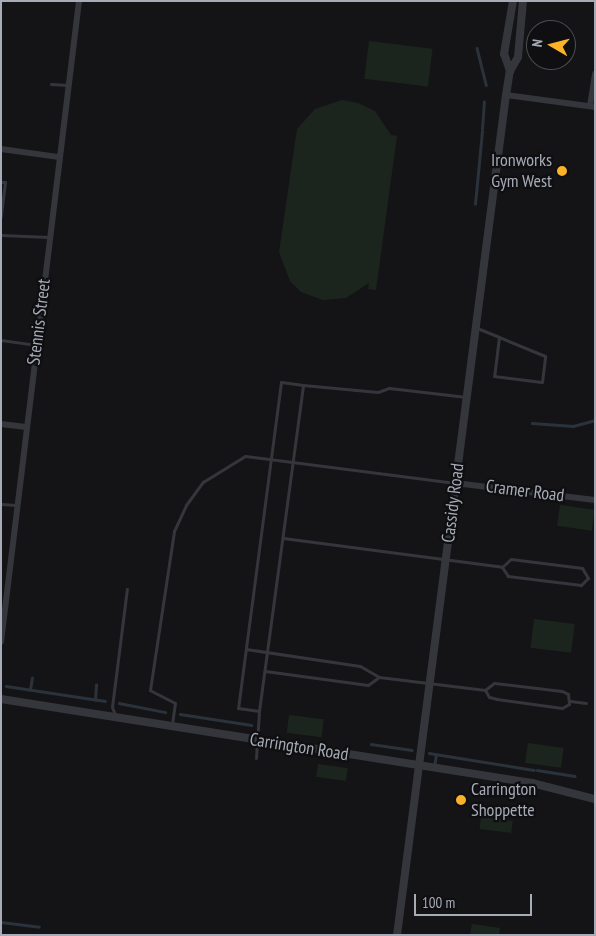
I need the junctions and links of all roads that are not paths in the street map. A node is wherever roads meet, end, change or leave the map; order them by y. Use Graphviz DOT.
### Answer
graph roads {
  1 [pos="79,1"];
  2 [pos="513,1"];
  3 [pos="522,1"];
  4 [pos="510,70"];
  5 [pos="595,73"];
  6 [pos="51,84"];
  7 [pos="68,85"];
  8 [pos="506,95"];
  9 [pos="592,107"];
  10 [pos="1,150"];
  11 [pos="59,157"];
  12 [pos="1,182"];
  13 [pos="1,217"];
  14 [pos="1,235"];
  15 [pos="49,237"];
  16 [pos="476,328"];
  17 [pos="499,337"];
  18 [pos="1,340"];
  19 [pos="36,345"];
  20 [pos="303,385"];
  21 [pos="467,397"];
  22 [pos="1,424"];
  23 [pos="26,427"];
  24 [pos="271,458"];
  25 [pos="294,461"];
  26 [pos="455,483"];
  27 [pos="595,500"];
  28 [pos="1,504"];
  29 [pos="17,506"];
  30 [pos="283,538"];
  31 [pos="446,559"];
  32 [pos="502,567"];
  33 [pos="588,578"];
  34 [pos="595,579"];
  35 [pos="127,589"];
  36 [pos="3,619"];
  37 [pos="1,642"];
  38 [pos="246,649"];
  39 [pos="268,652"];
  40 [pos="265,671"];
  41 [pos="379,677"];
  42 [pos="430,683"];
  43 [pos="485,690"];
  44 [pos="1,699"];
  45 [pos="570,701"];
  46 [pos="586,703"];
  47 [pos="259,711"];
  48 [pos="116,718"];
  49 [pos="172,725"];
  50 [pos="257,740"];
  51 [pos="256,758"];
  52 [pos="419,766"];
  53 [pos="595,799"];
  54 [pos="397,935"];
  1 -- 7 [label="street, Stennis Street"];
  2 -- 4 [label="street, Cassidy Road"];
  3 -- 4 [label="street, Cassidy Road"];
  4 -- 8 [label="street, Cassidy Road"];
  5 -- 9 [label="street"];
  6 -- 7 [label="lane"];
  7 -- 11 [label="street, Stennis Street"];
  8 -- 9 [label="street"];
  8 -- 16 [label="street, Cassidy Road"];
  10 -- 11 [label="street"];
  11 -- 15 [label="street, Stennis Street"];
  12 -- 13 [label="lane"];
  14 -- 15 [label="lane"];
  15 -- 19 [label="street, Stennis Street"];
  16 -- 17 [label="lane"];
  16 -- 21 [label="street, Cassidy Road"];
  17 -- 17 [label="lane"];
  18 -- 19 [label="lane"];
  19 -- 23 [label="street, Stennis Street"];
  20 -- 21 [label="lane"];
  20 -- 24 [label="lane"];
  20 -- 25 [label="lane"];
  21 -- 26 [label="street, Cassidy Road"];
  22 -- 23 [label="street"];
  23 -- 29 [label="street, Stennis Street"];
  24 -- 25 [label="lane"];
  24 -- 38 [label="lane"];
  24 -- 49 [label="lane"];
  25 -- 26 [label="lane"];
  25 -- 30 [label="lane"];
  26 -- 27 [label="street, Cramer Road"];
  26 -- 31 [label="street, Cassidy Road"];
  28 -- 29 [label="lane"];
  29 -- 36 [label="street, Stennis Street"];
  30 -- 31 [label="lane"];
  30 -- 39 [label="lane"];
  31 -- 32 [label="lane"];
  31 -- 42 [label="street, Cassidy Road"];
  32 -- 33 [label="lane"];
  32 -- 33 [label="lane"];
  33 -- 34 [label="lane"];
  35 -- 48 [label="lane"];
  36 -- 37 [label="street, Stennis Street"];
  38 -- 39 [label="lane"];
  38 -- 47 [label="lane"];
  39 -- 40 [label="lane"];
  39 -- 41 [label="lane"];
  40 -- 41 [label="lane"];
  40 -- 47 [label="lane"];
  41 -- 42 [label="lane"];
  42 -- 43 [label="lane"];
  42 -- 52 [label="street, Cassidy Road"];
  43 -- 45 [label="lane"];
  43 -- 45 [label="lane"];
  44 -- 48 [label="street, Carrington Road"];
  45 -- 46 [label="lane"];
  47 -- 50 [label="lane"];
  48 -- 49 [label="street, Carrington Road"];
  49 -- 50 [label="street, Carrington Road"];
  50 -- 51 [label="lane"];
  50 -- 52 [label="street, Carrington Road"];
  52 -- 53 [label="street, Carrington Road"];
  52 -- 54 [label="street, Cassidy Road"];
}
